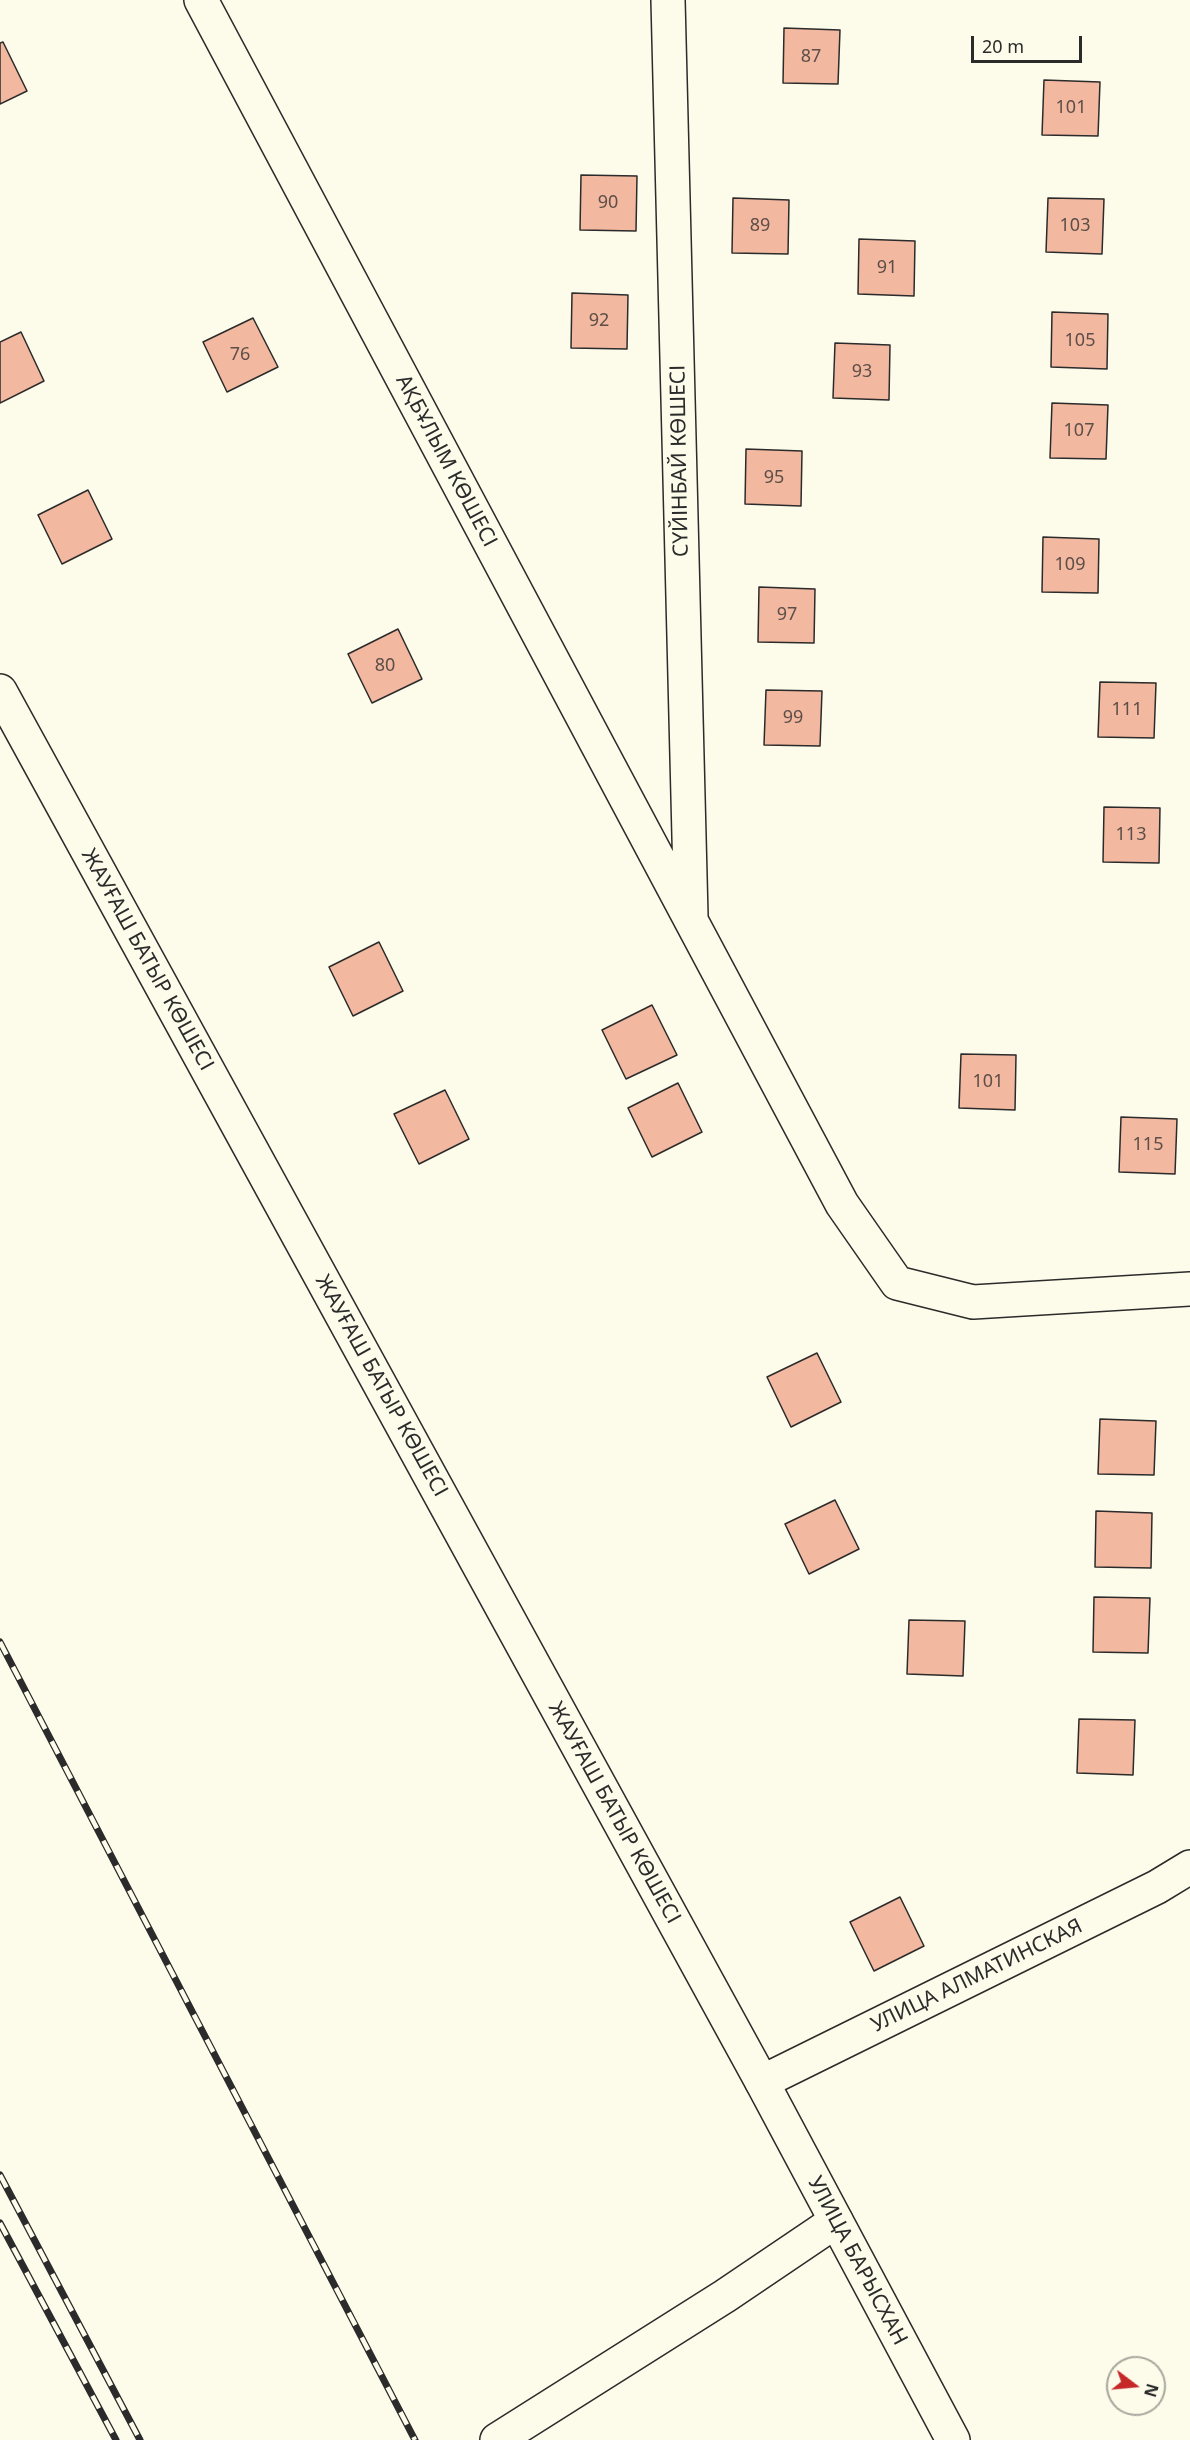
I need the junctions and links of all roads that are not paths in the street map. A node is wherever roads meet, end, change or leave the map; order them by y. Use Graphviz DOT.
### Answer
graph roads {
  1 [pos="201,0"];
  2 [pos="668,0"];
  3 [pos="0,690"];
  4 [pos="691,923"];
  5 [pos="1190,1289"];
  6 [pos="1190,1867"];
  7 [pos="762,2082"];
  8 [pos="836,2222"];
  9 [pos="497,2440"];
  10 [pos="953,2440"];
  1 -- 4 [label="street, АҚБҰЛЫМ КӨШЕСІ"];
  2 -- 4 [label="street, СҮЙІНБАЙ КӨШЕСІ"];
  3 -- 7 [label="street, ЖАУҒАШ БАТЫР КӨШЕСІ"];
  4 -- 5 [label="street, АҚБҰЛЫМ КӨШЕСІ"];
  6 -- 7 [label="street, УЛИЦА АЛМАТИНСКАЯ"];
  7 -- 8 [label="street, УЛИЦА БАРЫСХАН"];
  8 -- 9 [label="street"];
  8 -- 10 [label="street, УЛИЦА БАРЫСХАН"];
}
